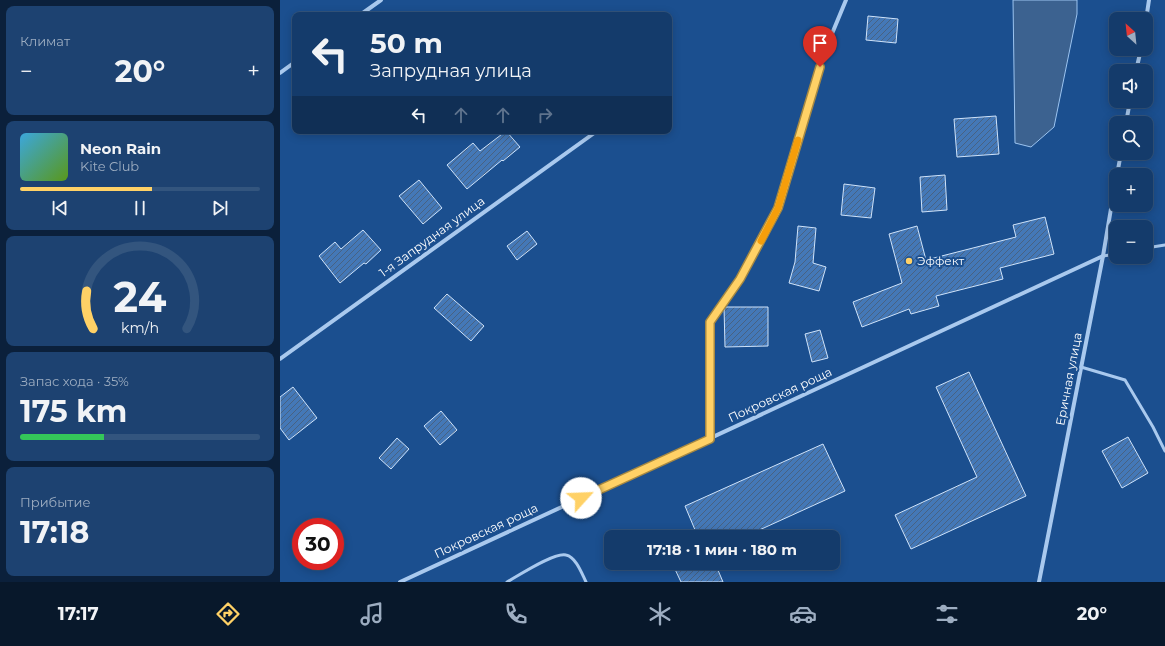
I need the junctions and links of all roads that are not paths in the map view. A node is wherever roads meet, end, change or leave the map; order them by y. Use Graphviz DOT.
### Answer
graph roads {
  1 [pos="381,0"];
  2 [pos="846,0"];
  3 [pos="1149,0"];
  4 [pos="364,12"];
  5 [pos="1147,12"];
  6 [pos="292,64"];
  7 [pos="280,73"];
  8 [pos="593,134"];
  9 [pos="1110,212"];
  10 [pos="1165,245"];
  11 [pos="1153,247"];
  12 [pos="1109,255"];
  13 [pos="1103,256"];
  14 [pos="280,359"];
  15 [pos="1081,367"];
  16 [pos="710,439"];
  17 [pos="1165,451"];
  18 [pos="400,582"];
  19 [pos="507,582"];
  20 [pos="586,582"];
  21 [pos="1039,582"];
  1 -- 4 [label="street"];
  2 -- 16 [label="street"];
  3 -- 5 [label="street"];
  6 -- 7 [label="street"];
  8 -- 14 [label="street, 1-я Запрудная улица"];
  9 -- 13 [label="street, Еричная улица"];
  10 -- 11 [label="lane"];
  12 -- 13 [label="lane"];
  13 -- 15 [label="street, Еричная улица"];
  13 -- 16 [label="street, Покровская роща"];
  15 -- 17 [label="lane"];
  15 -- 21 [label="street, Еричная улица"];
  16 -- 18 [label="street, Покровская роща"];
  19 -- 20 [label="lane"];
}
